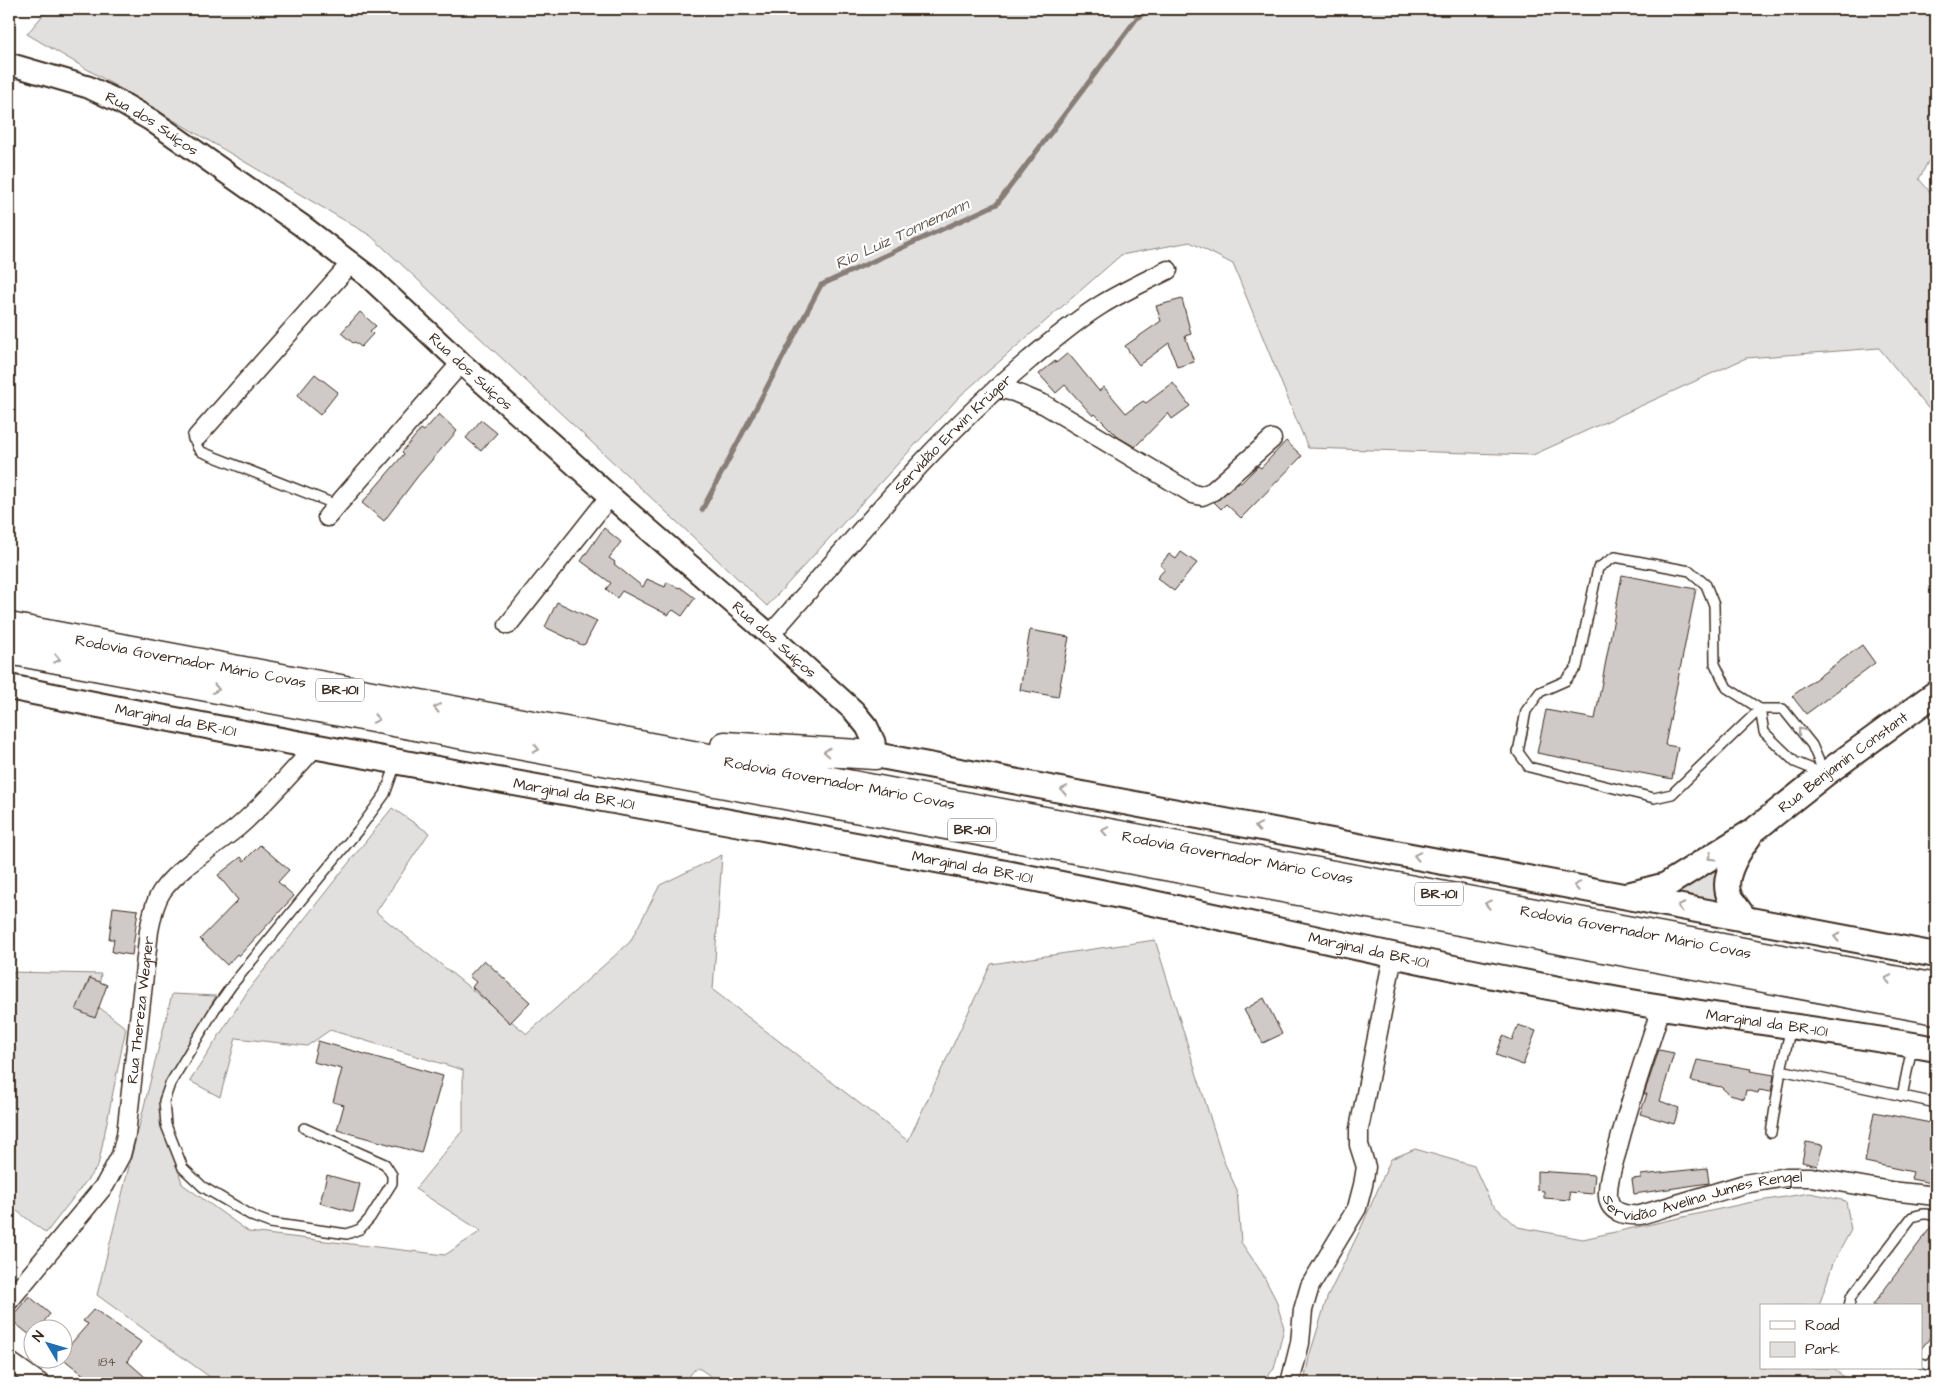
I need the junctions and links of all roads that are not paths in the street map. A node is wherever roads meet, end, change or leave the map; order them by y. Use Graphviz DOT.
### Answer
graph roads {
  1 [pos="9,64"];
  2 [pos="352,262"];
  3 [pos="1168,270"];
  4 [pos="461,363"];
  5 [pos="997,388"];
  6 [pos="197,438"];
  7 [pos="1272,439"];
  8 [pos="610,496"];
  9 [pos="332,511"];
  10 [pos="508,625"];
  11 [pos="9,627"];
  12 [pos="770,635"];
  13 [pos="9,650"];
  14 [pos="9,687"];
  15 [pos="1936,693"];
  16 [pos="1760,710"];
  17 [pos="599,738"];
  18 [pos="315,747"];
  19 [pos="875,755"];
  20 [pos="397,761"];
  21 [pos="1824,774"];
  22 [pos="1752,832"];
  23 [pos="1625,895"];
  24 [pos="1746,920"];
  25 [pos="1936,955"];
  26 [pos="1393,956"];
  27 [pos="1936,988"];
  28 [pos="1661,1008"];
  29 [pos="1936,1010"];
  30 [pos="1791,1027"];
  31 [pos="1912,1045"];
  32 [pos="1936,1049"];
  33 [pos="1781,1070"];
  34 [pos="1902,1096"];
  35 [pos="1936,1103"];
  36 [pos="304,1128"];
  37 [pos="1771,1133"];
  38 [pos="1936,1196"];
  39 [pos="1936,1217"];
  40 [pos="9,1301"];
  41 [pos="1850,1304"];
  42 [pos="1936,1359"];
  43 [pos="9,1361"];
  44 [pos="1922,1363"];
  45 [pos="40,1383"];
  46 [pos="1290,1383"];
  1 -- 2 [label="street, Rua dos Suíços"];
  2 -- 4 [label="street, Rua dos Suíços"];
  2 -- 6 [label="street"];
  3 -- 5 [label="street, Servidão Erwin Krüger"];
  4 -- 8 [label="street, Rua dos Suíços"];
  4 -- 9 [label="street"];
  5 -- 7 [label="street"];
  5 -- 12 [label="street, Servidão Erwin Krüger"];
  6 -- 9 [label="lane"];
  8 -- 10 [label="street"];
  8 -- 12 [label="street, Rua dos Suíços"];
  17 -- 11 [label="highway, Rodovia Governador Mário Covas / BR-101, one-way"];
  12 -- 19 [label="street, Rua dos Suíços"];
  13 -- 29 [label="highway, Rodovia Governador Mário Covas / BR-101, one-way"];
  14 -- 18 [label="main road, Marginal da BR-101"];
  15 -- 21 [label="main road, Rua Benjamin Constant"];
  16 -- 16 [label="lane"];
  16 -- 21 [label="lane"];
  21 -- 16 [label="lane, one-way"];
  19 -- 17 [label="highway, one-way"];
  27 -- 17 [label="highway, Rodovia Governador Mário Covas / BR-101, one-way"];
  18 -- 20 [label="main road, Marginal da BR-101"];
  18 -- 40 [label="street, Rua Thereza Wegner"];
  23 -- 19 [label="main road, one-way"];
  20 -- 26 [label="main road, Marginal da BR-101"];
  20 -- 36 [label="lane"];
  21 -- 22 [label="main road, Rua Benjamin Constant"];
  22 -- 23 [label="main road, Rua Benjamin Constant, one-way"];
  22 -- 24 [label="main road, Rua Benjamin Constant"];
  24 -- 23 [label="main road, one-way"];
  25 -- 24 [label="main road, one-way"];
  26 -- 28 [label="main road, Marginal da BR-101"];
  26 -- 46 [label="street"];
  28 -- 30 [label="main road, Marginal da BR-101"];
  28 -- 38 [label="street, Servidão Avelina Jumes Rengel"];
  30 -- 31 [label="main road, Marginal da BR-101"];
  30 -- 33 [label="lane"];
  31 -- 32 [label="main road, Marginal da BR-101"];
  31 -- 34 [label="lane"];
  33 -- 34 [label="lane"];
  33 -- 37 [label="lane"];
  34 -- 35 [label="lane"];
  39 -- 41 [label="lane"];
  42 -- 44 [label="lane"];
  43 -- 45 [label="street"];
}
